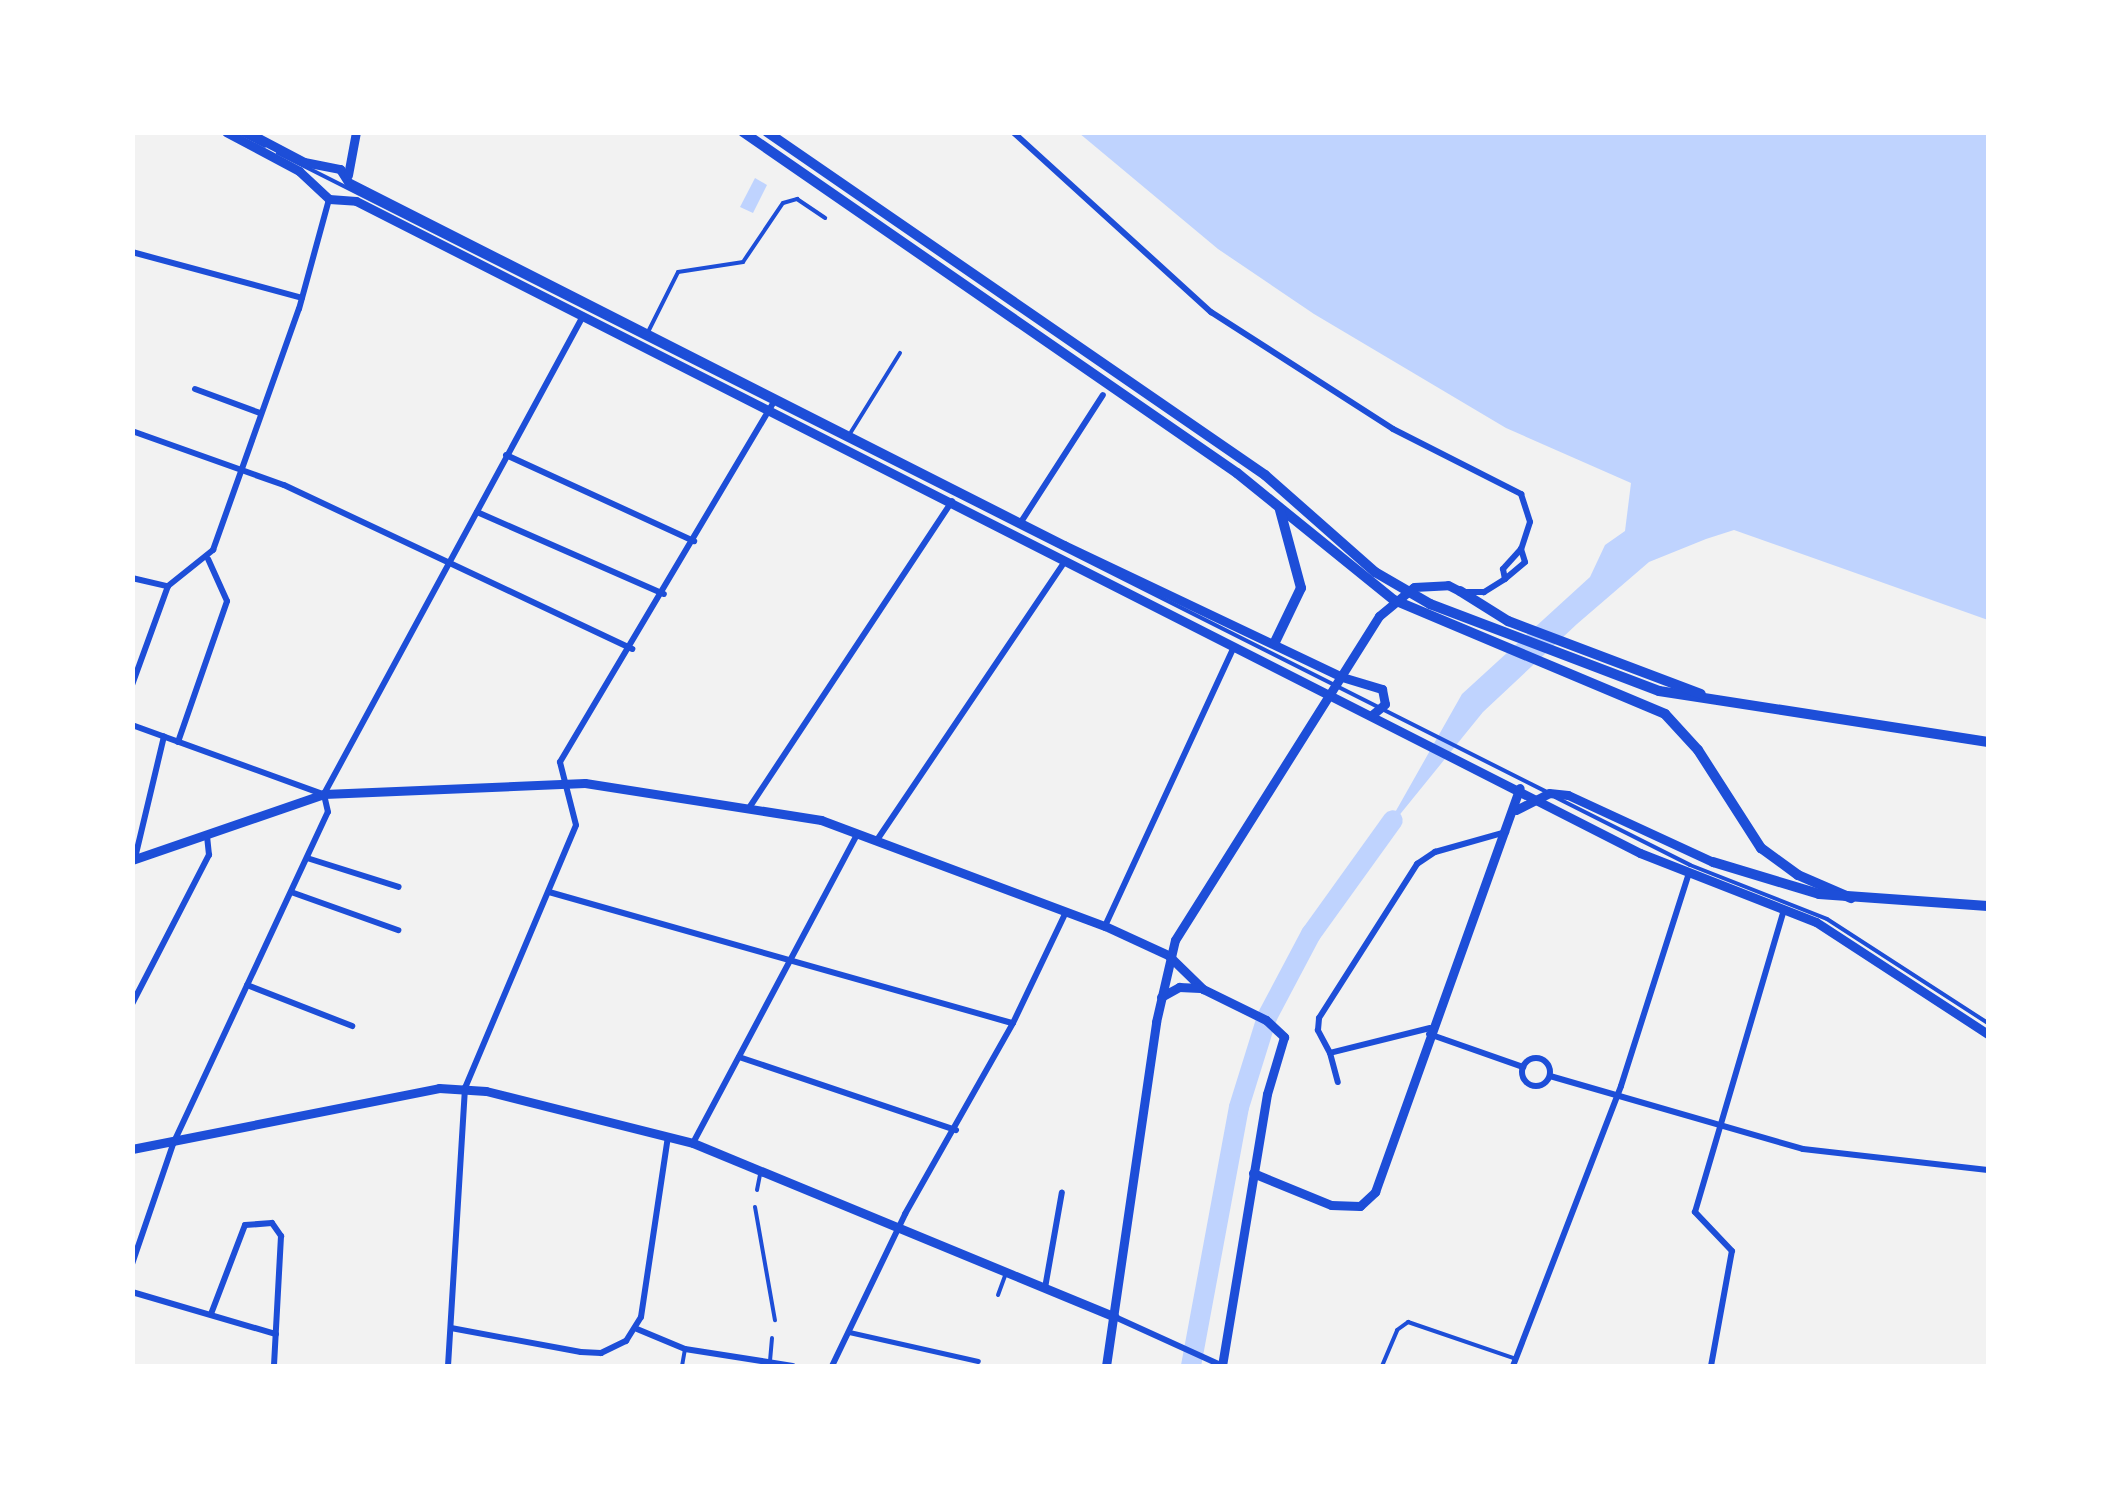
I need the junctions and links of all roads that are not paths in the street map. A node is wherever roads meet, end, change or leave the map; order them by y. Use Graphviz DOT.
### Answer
graph roads {
  1 [pos="226,132"];
  2 [pos="238,132"];
  3 [pos="247,132"];
  4 [pos="355,132"];
  5 [pos="743,132"];
  6 [pos="767,132"];
  7 [pos="1013,132"];
  8 [pos="325,175"];
  9 [pos="349,186"];
  10 [pos="328,198"];
  11 [pos="825,218"];
  12 [pos="132,252"];
  13 [pos="302,298"];
  14 [pos="584,316"];
  15 [pos="645,340"];
  16 [pos="900,354"];
  17 [pos="194,389"];
  18 [pos="1103,396"];
  19 [pos="772,405"];
  20 [pos="260,413"];
  21 [pos="132,431"];
  22 [pos="848,436"];
  23 [pos="506,455"];
  24 [pos="242,468"];
  25 [pos="952,502"];
  26 [pos="1280,509"];
  27 [pos="477,512"];
  28 [pos="1020,524"];
  29 [pos="694,541"];
  30 [pos="1521,549"];
  31 [pos="208,559"];
  32 [pos="1066,560"];
  33 [pos="449,567"];
  34 [pos="132,578"];
  35 [pos="1505,579"];
  36 [pos="166,586"];
  37 [pos="1460,591"];
  38 [pos="664,594"];
  39 [pos="1234,647"];
  40 [pos="632,649"];
  41 [pos="1274,654"];
  42 [pos="1599,671"];
  43 [pos="132,685"];
  44 [pos="1337,685"];
  45 [pos="1383,710"];
  46 [pos="1370,714"];
  47 [pos="132,725"];
  48 [pos="1410,728"];
  49 [pos="164,736"];
  50 [pos="178,742"];
  51 [pos="1988,742"];
  52 [pos="1476,762"];
  53 [pos="563,784"];
  54 [pos="1520,788"];
  55 [pos="1549,793"];
  56 [pos="324,794"];
  57 [pos="1536,798"];
  58 [pos="749,808"];
  59 [pos="1514,812"];
  60 [pos="859,832"];
  61 [pos="1507,832"];
  62 [pos="207,836"];
  63 [pos="877,840"];
  64 [pos="306,858"];
  65 [pos="134,860"];
  66 [pos="1713,862"];
  67 [pos="1689,873"];
  68 [pos="399,887"];
  69 [pos="291,892"];
  70 [pos="549,892"];
  71 [pos="1851,898"];
  72 [pos="1988,906"];
  73 [pos="1784,908"];
  74 [pos="1066,912"];
  75 [pos="1105,926"];
  76 [pos="398,930"];
  77 [pos="1168,956"];
  78 [pos="789,959"];
  79 [pos="247,985"];
  80 [pos="1203,988"];
  81 [pos="1162,997"];
  82 [pos="132,1004"];
  83 [pos="1013,1023"];
  84 [pos="1988,1023"];
  85 [pos="352,1026"];
  86 [pos="1429,1031"];
  87 [pos="1988,1034"];
  88 [pos="1330,1052"];
  89 [pos="738,1057"];
  90 [pos="1522,1067"];
  91 [pos="1550,1076"];
  92 [pos="1338,1082"];
  93 [pos="465,1088"];
  94 [pos="1613,1095"];
  95 [pos="1719,1126"];
  96 [pos="956,1130"];
  97 [pos="668,1137"];
  98 [pos="694,1142"];
  99 [pos="172,1144"];
  100 [pos="132,1149"];
  101 [pos="761,1170"];
  102 [pos="1988,1170"];
  103 [pos="1253,1173"];
  104 [pos="1280,1185"];
  105 [pos="758,1190"];
  106 [pos="1250,1190"];
  107 [pos="1062,1192"];
  108 [pos="754,1207"];
  109 [pos="898,1228"];
  110 [pos="132,1264"];
  111 [pos="1006,1273"];
  112 [pos="1044,1289"];
  113 [pos="132,1292"];
  114 [pos="998,1295"];
  115 [pos="211,1314"];
  116 [pos="1115,1317"];
  117 [pos="775,1320"];
  118 [pos="450,1328"];
  119 [pos="636,1328"];
  120 [pos="848,1332"];
  121 [pos="276,1334"];
  122 [pos="772,1338"];
  123 [pos="685,1349"];
  124 [pos="770,1361"];
  125 [pos="978,1361"];
  126 [pos="1514,1362"];
  127 [pos="1221,1365"];
  128 [pos="274,1366"];
  129 [pos="448,1366"];
  130 [pos="682,1366"];
  131 [pos="793,1366"];
  132 [pos="832,1366"];
  133 [pos="1106,1366"];
  134 [pos="1382,1366"];
  135 [pos="1710,1366"];
  1 -- 8 [label="street"];
  2 -- 8 [label="lane"];
  3 -- 8 [label="street"];
  4 -- 8 [label="street"];
  4 -- 9 [label="street"];
  5 -- 26 [label="main road"];
  6 -- 42 [label="main road"];
  7 -- 30 [label="street"];
  8 -- 9 [label="street"];
  8 -- 9 [label="lane"];
  8 -- 10 [label="street"];
  9 -- 10 [label="street"];
  9 -- 14 [label="street"];
  9 -- 15 [label="street"];
  10 -- 13 [label="street"];
  11 -- 15 [label="lane"];
  12 -- 13 [label="street"];
  13 -- 20 [label="street"];
  14 -- 15 [label="street"];
  14 -- 23 [label="street"];
  15 -- 19 [label="street"];
  16 -- 22 [label="lane"];
  17 -- 20 [label="street"];
  18 -- 28 [label="street"];
  19 -- 22 [label="street"];
  19 -- 25 [label="street"];
  19 -- 29 [label="street"];
  19 -- 41 [label="lane"];
  20 -- 24 [label="street"];
  21 -- 24 [label="street"];
  22 -- 28 [label="street"];
  23 -- 27 [label="street"];
  23 -- 29 [label="street"];
  24 -- 31 [label="street"];
  24 -- 33 [label="street"];
  25 -- 32 [label="street"];
  25 -- 58 [label="street"];
  26 -- 41 [label="main road"];
  26 -- 42 [label="main road"];
  27 -- 33 [label="street"];
  27 -- 38 [label="street"];
  28 -- 41 [label="street"];
  29 -- 38 [label="street"];
  30 -- 35 [label="street"];
  30 -- 35 [label="street"];
  31 -- 36 [label="street"];
  31 -- 50 [label="street"];
  32 -- 39 [label="street"];
  32 -- 63 [label="street"];
  33 -- 40 [label="street"];
  33 -- 56 [label="street"];
  34 -- 36 [label="street"];
  35 -- 37 [label="street"];
  36 -- 43 [label="street"];
  37 -- 42 [label="main road"];
  37 -- 44 [label="street"];
  38 -- 40 [label="street"];
  39 -- 41 [label="street"];
  39 -- 75 [label="street"];
  40 -- 53 [label="street"];
  41 -- 44 [label="street"];
  41 -- 44 [label="street"];
  42 -- 51 [label="main road"];
  42 -- 71 [label="main road"];
  44 -- 45 [label="lane"];
  44 -- 45 [label="street"];
  44 -- 46 [label="street"];
  44 -- 77 [label="street"];
  45 -- 46 [label="street"];
  45 -- 48 [label="lane"];
  46 -- 48 [label="street"];
  47 -- 49 [label="street"];
  48 -- 52 [label="street"];
  49 -- 50 [label="street"];
  49 -- 65 [label="street"];
  50 -- 56 [label="street"];
  52 -- 54 [label="street"];
  52 -- 55 [label="lane"];
  53 -- 56 [label="street"];
  53 -- 58 [label="street"];
  53 -- 70 [label="street"];
  54 -- 57 [label="street"];
  54 -- 59 [label="street"];
  55 -- 57 [label="street"];
  55 -- 66 [label="street"];
  55 -- 84 [label="lane"];
  56 -- 62 [label="street"];
  56 -- 64 [label="street"];
  57 -- 59 [label="street"];
  57 -- 67 [label="street"];
  58 -- 60 [label="street"];
  59 -- 61 [label="street"];
  60 -- 63 [label="street"];
  60 -- 78 [label="street"];
  61 -- 86 [label="street"];
  61 -- 88 [label="street"];
  62 -- 65 [label="street"];
  62 -- 82 [label="street"];
  63 -- 74 [label="street"];
  64 -- 68 [label="street"];
  64 -- 69 [label="street"];
  66 -- 71 [label="main road"];
  67 -- 73 [label="street"];
  67 -- 94 [label="street"];
  69 -- 76 [label="street"];
  69 -- 79 [label="street"];
  70 -- 78 [label="street"];
  70 -- 93 [label="street"];
  71 -- 72 [label="main road"];
  73 -- 87 [label="street"];
  73 -- 95 [label="street"];
  74 -- 75 [label="street"];
  74 -- 83 [label="street"];
  75 -- 77 [label="street"];
  77 -- 80 [label="street"];
  77 -- 81 [label="street"];
  78 -- 83 [label="street"];
  78 -- 89 [label="street"];
  79 -- 85 [label="street"];
  79 -- 99 [label="street"];
  80 -- 81 [label="street"];
  80 -- 103 [label="street"];
  81 -- 116 [label="street"];
  83 -- 96 [label="street"];
  86 -- 88 [label="street"];
  86 -- 90 [label="street"];
  86 -- 104 [label="street"];
  88 -- 92 [label="street"];
  89 -- 96 [label="street"];
  89 -- 98 [label="street"];
  90 -- 91 [label="street"];
  90 -- 91 [label="street"];
  91 -- 94 [label="street"];
  93 -- 97 [label="street"];
  93 -- 99 [label="street"];
  93 -- 118 [label="street"];
  94 -- 95 [label="street"];
  94 -- 126 [label="street"];
  95 -- 102 [label="street"];
  95 -- 135 [label="street"];
  96 -- 109 [label="street"];
  97 -- 98 [label="street"];
  97 -- 119 [label="street"];
  98 -- 101 [label="street"];
  99 -- 100 [label="street"];
  99 -- 110 [label="street"];
  101 -- 105 [label="lane"];
  101 -- 109 [label="street"];
  103 -- 104 [label="street"];
  103 -- 106 [label="street"];
  104 -- 106 [label="street"];
  106 -- 127 [label="street"];
  107 -- 112 [label="street"];
  108 -- 117 [label="lane"];
  109 -- 111 [label="street"];
  109 -- 120 [label="street"];
  111 -- 112 [label="street"];
  111 -- 114 [label="lane"];
  112 -- 116 [label="street"];
  113 -- 115 [label="street"];
  115 -- 121 [label="street"];
  115 -- 121 [label="street"];
  116 -- 127 [label="street"];
  116 -- 133 [label="street"];
  118 -- 119 [label="street"];
  118 -- 129 [label="street"];
  119 -- 123 [label="street"];
  120 -- 125 [label="street"];
  120 -- 132 [label="street"];
  121 -- 128 [label="street"];
  122 -- 124 [label="lane"];
  123 -- 124 [label="street"];
  123 -- 130 [label="lane"];
  124 -- 131 [label="street"];
  126 -- 134 [label="lane"];
}
